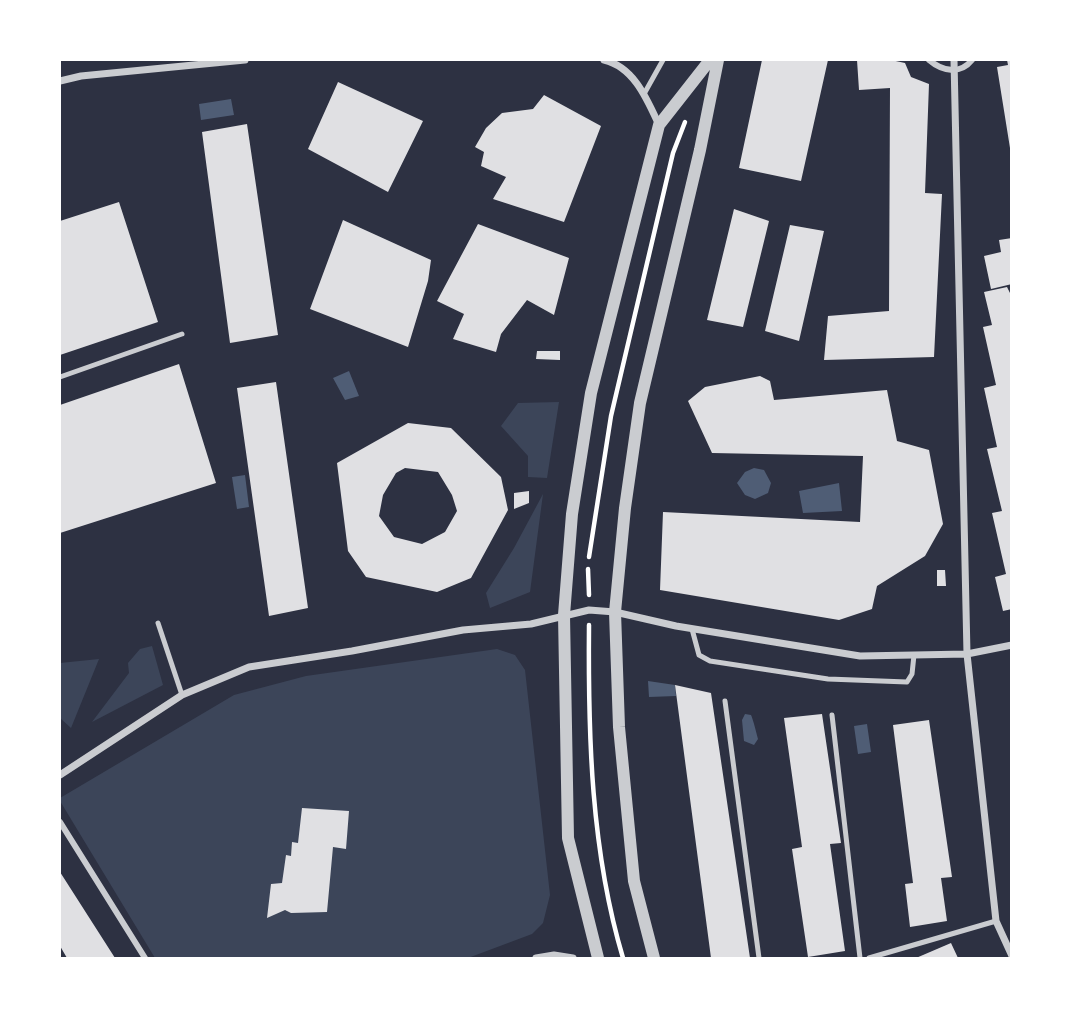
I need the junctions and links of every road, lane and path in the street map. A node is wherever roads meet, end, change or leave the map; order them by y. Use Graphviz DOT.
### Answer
graph roads {
  1 [pos="245,60"];
  2 [pos="604,60"];
  3 [pos="663,60"];
  4 [pos="710,60"];
  5 [pos="718,60"];
  6 [pos="929,60"];
  7 [pos="954,60"];
  8 [pos="972,60"];
  9 [pos="955,70"];
  10 [pos="60,81"];
  11 [pos="644,94"];
  12 [pos="659,125"];
  13 [pos="182,334"];
  14 [pos="60,377"];
  15 [pos="615,612"];
  16 [pos="564,615"];
  17 [pos="158,623"];
  18 [pos="692,629"];
  19 [pos="1012,645"];
  20 [pos="967,654"];
  21 [pos="914,655"];
  22 [pos="182,695"];
  23 [pos="725,701"];
  24 [pos="832,715"];
  25 [pos="60,775"];
  26 [pos="60,822"];
  27 [pos="996,920"];
  28 [pos="1012,956"];
  29 [pos="145,958"];
  30 [pos="536,958"];
  31 [pos="573,958"];
  32 [pos="598,958"];
  33 [pos="654,958"];
  34 [pos="759,958"];
  35 [pos="860,958"];
  36 [pos="869,958"];
  1 -- 10 [label="street"];
  2 -- 11 [label="street"];
  3 -- 11 [label="lane"];
  4 -- 12 [label="street"];
  5 -- 15 [label="street"];
  6 -- 9 [label="street"];
  7 -- 9 [label="street"];
  8 -- 9 [label="street"];
  9 -- 20 [label="street"];
  11 -- 12 [label="street"];
  12 -- 16 [label="street"];
  13 -- 14 [label="lane"];
  15 -- 16 [label="street"];
  15 -- 18 [label="street"];
  15 -- 33 [label="street"];
  16 -- 22 [label="street"];
  16 -- 32 [label="street"];
  17 -- 22 [label="lane"];
  18 -- 21 [label="street"];
  18 -- 21 [label="lane"];
  19 -- 20 [label="street"];
  20 -- 21 [label="street"];
  20 -- 27 [label="street"];
  22 -- 25 [label="street"];
  23 -- 34 [label="lane"];
  24 -- 35 [label="lane"];
  26 -- 29 [label="street"];
  27 -- 28 [label="street"];
  27 -- 36 [label="lane"];
  30 -- 31 [label="street"];
}
